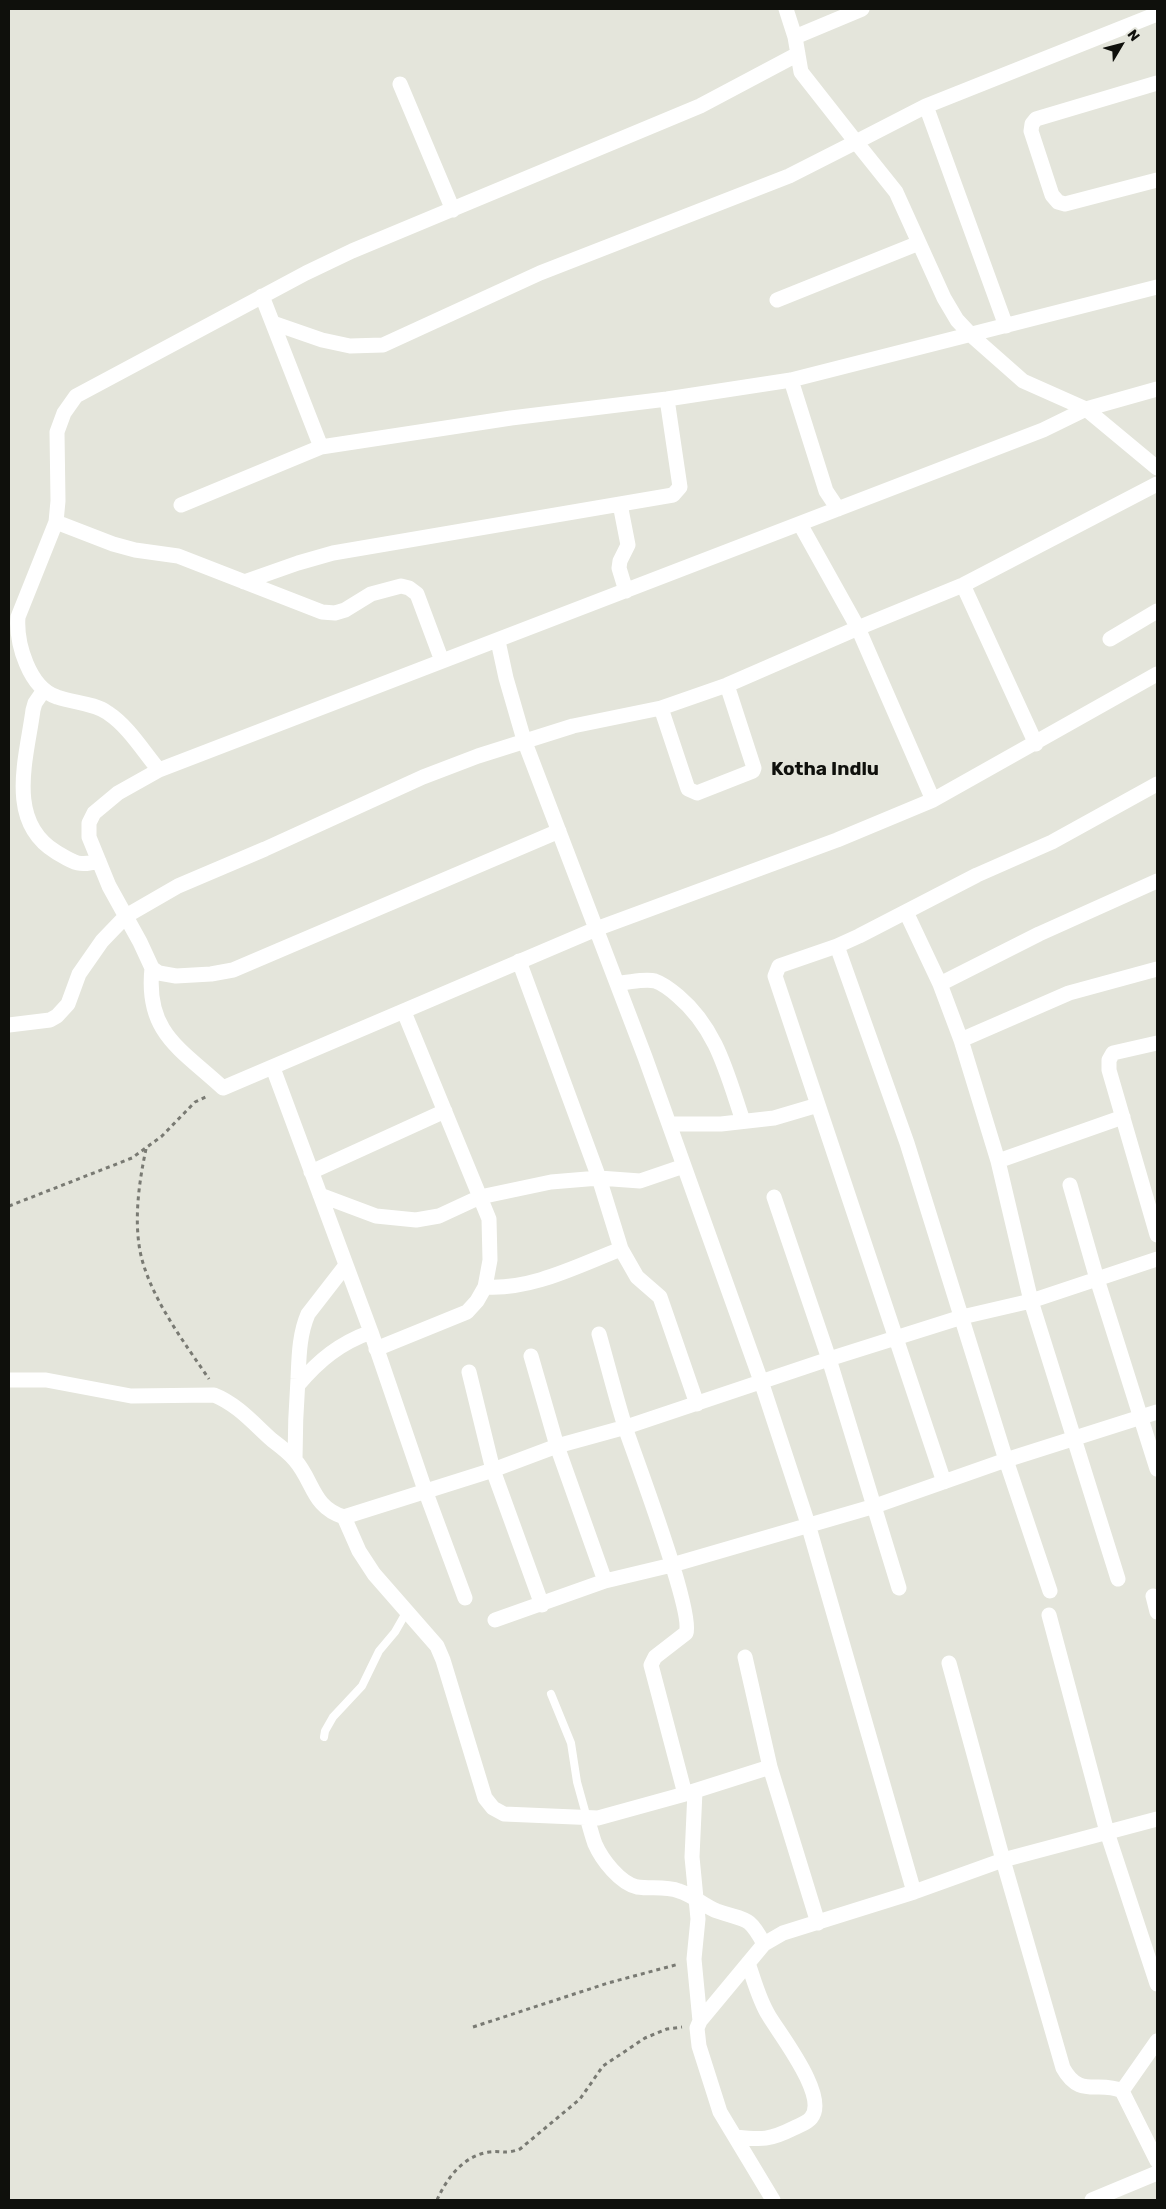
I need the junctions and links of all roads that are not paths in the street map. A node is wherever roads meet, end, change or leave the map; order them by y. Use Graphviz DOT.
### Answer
graph roads {
  1 [pos="786,9"];
  2 [pos="862,9"];
  3 [pos="1157,14"];
  4 [pos="795,37"];
  5 [pos="798,54"];
  6 [pos="1157,83"];
  7 [pos="400,84"];
  8 [pos="926,106"];
  9 [pos="856,142"];
  10 [pos="1157,180"];
  11 [pos="453,210"];
  12 [pos="919,243"];
  13 [pos="1157,287"];
  14 [pos="262,296"];
  15 [pos="777,300"];
  16 [pos="273,323"];
  17 [pos="1006,326"];
  18 [pos="972,336"];
  19 [pos="791,380"];
  20 [pos="1157,389"];
  21 [pos="667,399"];
  22 [pos="1086,409"];
  23 [pos="321,447"];
  24 [pos="1157,468"];
  25 [pos="1157,484"];
  26 [pos="620,504"];
  27 [pos="181,505"];
  28 [pos="838,509"];
  29 [pos="56,522"];
  30 [pos="800,524"];
  31 [pos="244,582"];
  32 [pos="963,585"];
  33 [pos="626,591"];
  34 [pos="1157,610"];
  35 [pos="858,628"];
  36 [pos="1110,639"];
  37 [pos="498,641"];
  38 [pos="442,661"];
  39 [pos="1157,674"];
  40 [pos="728,685"];
  41 [pos="44,690"];
  42 [pos="662,708"];
  43 [pos="524,740"];
  44 [pos="1036,744"];
  45 [pos="159,770"];
  46 [pos="1157,784"];
  47 [pos="933,800"];
  48 [pos="559,831"];
  49 [pos="99,861"];
  50 [pos="1157,882"];
  51 [pos="906,912"];
  52 [pos="126,916"];
  53 [pos="596,929"];
  54 [pos="838,946"];
  55 [pos="519,961"];
  56 [pos="152,968"];
  57 [pos="1157,969"];
  58 [pos="617,983"];
  59 [pos="940,984"];
  60 [pos="404,1012"];
  61 [pos="9,1025"];
  62 [pos="962,1040"];
  63 [pos="1157,1043"];
  64 [pos="272,1068"];
  65 [pos="818,1105"];
  66 [pos="444,1111"];
  67 [pos="1123,1117"];
  68 [pos="743,1121"];
  69 [pos="669,1124"];
  70 [pos="998,1162"];
  71 [pos="684,1166"];
  72 [pos="311,1172"];
  73 [pos="598,1178"];
  74 [pos="1070,1185"];
  75 [pos="320,1195"];
  76 [pos="480,1197"];
  77 [pos="774,1197"];
  78 [pos="1157,1235"];
  79 [pos="621,1249"];
  80 [pos="1157,1259"];
  81 [pos="346,1265"];
  82 [pos="1097,1279"];
  83 [pos="484,1287"];
  84 [pos="1031,1301"];
  85 [pos="962,1317"];
  86 [pos="371,1332"];
  87 [pos="599,1334"];
  88 [pos="895,1340"];
  89 [pos="376,1349"];
  90 [pos="531,1356"];
  91 [pos="829,1359"];
  92 [pos="469,1372"];
  93 [pos="9,1380"];
  94 [pos="760,1381"];
  95 [pos="298,1385"];
  96 [pos="697,1404"];
  97 [pos="1157,1412"];
  98 [pos="1140,1418"];
  99 [pos="626,1427"];
  100 [pos="1073,1438"];
  101 [pos="557,1446"];
  102 [pos="295,1460"];
  103 [pos="1006,1460"];
  104 [pos="1157,1469"];
  105 [pos="493,1470"];
  106 [pos="944,1482"];
  107 [pos="425,1490"];
  108 [pos="875,1506"];
  109 [pos="344,1517"];
  110 [pos="808,1524"];
  111 [pos="672,1565"];
  112 [pos="1118,1579"];
  113 [pos="605,1581"];
  114 [pos="899,1588"];
  115 [pos="1050,1591"];
  116 [pos="1152,1596"];
  117 [pos="465,1598"];
  118 [pos="542,1605"];
  119 [pos="407,1611"];
  120 [pos="1157,1612"];
  121 [pos="1049,1615"];
  122 [pos="495,1620"];
  123 [pos="745,1657"];
  124 [pos="949,1663"];
  125 [pos="551,1694"];
  126 [pos="324,1737"];
  127 [pos="770,1767"];
  128 [pos="690,1792"];
  129 [pos="587,1818"];
  130 [pos="1157,1819"];
  131 [pos="1106,1832"];
  132 [pos="1003,1860"];
  133 [pos="914,1892"];
  134 [pos="697,1900"];
  135 [pos="818,1922"];
  136 [pos="764,1944"];
  137 [pos="748,1963"];
  138 [pos="1157,1984"];
  139 [pos="698,2025"];
  140 [pos="1157,2042"];
  141 [pos="1122,2091"];
  142 [pos="736,2137"];
  143 [pos="1157,2161"];
  144 [pos="1157,2173"];
  145 [pos="773,2200"];
  146 [pos="1092,2200"];
  1 -- 4 [label="street"];
  2 -- 4 [label="street"];
  3 -- 8 [label="street"];
  4 -- 5 [label="street"];
  5 -- 9 [label="street"];
  5 -- 11 [label="street"];
  6 -- 10 [label="street"];
  7 -- 11 [label="street"];
  8 -- 9 [label="street"];
  8 -- 17 [label="street"];
  9 -- 12 [label="street"];
  9 -- 16 [label="street"];
  11 -- 14 [label="street"];
  12 -- 15 [label="street"];
  12 -- 18 [label="street"];
  13 -- 17 [label="street"];
  14 -- 16 [label="street"];
  14 -- 29 [label="street"];
  16 -- 23 [label="street"];
  17 -- 18 [label="street"];
  18 -- 19 [label="street"];
  18 -- 22 [label="street"];
  19 -- 21 [label="street"];
  19 -- 28 [label="street"];
  20 -- 22 [label="street"];
  21 -- 23 [label="street"];
  21 -- 26 [label="street"];
  22 -- 24 [label="street"];
  22 -- 28 [label="street"];
  23 -- 27 [label="street"];
  25 -- 32 [label="street"];
  26 -- 31 [label="street"];
  26 -- 33 [label="street"];
  28 -- 30 [label="street"];
  29 -- 31 [label="street"];
  29 -- 41 [label="street"];
  30 -- 33 [label="street"];
  30 -- 35 [label="street"];
  31 -- 38 [label="street"];
  32 -- 35 [label="street"];
  32 -- 44 [label="street"];
  33 -- 37 [label="street"];
  34 -- 36 [label="street"];
  35 -- 40 [label="street"];
  35 -- 47 [label="street"];
  37 -- 38 [label="street"];
  37 -- 43 [label="street"];
  38 -- 45 [label="street"];
  39 -- 44 [label="street"];
  40 -- 42 [label="street"];
  40 -- 42 [label="street"];
  41 -- 45 [label="street"];
  41 -- 49 [label="street"];
  42 -- 43 [label="street"];
  43 -- 48 [label="street"];
  43 -- 52 [label="street"];
  44 -- 47 [label="street"];
  45 -- 49 [label="street"];
  46 -- 51 [label="street"];
  47 -- 53 [label="street"];
  48 -- 53 [label="street"];
  48 -- 56 [label="street"];
  49 -- 52 [label="street"];
  50 -- 59 [label="street"];
  51 -- 54 [label="street"];
  51 -- 59 [label="street"];
  52 -- 56 [label="street"];
  52 -- 61 [label="street"];
  53 -- 55 [label="street"];
  53 -- 58 [label="street"];
  54 -- 65 [label="street"];
  54 -- 85 [label="street"];
  55 -- 60 [label="street"];
  55 -- 73 [label="street"];
  56 -- 64 [label="street"];
  57 -- 62 [label="street"];
  58 -- 68 [label="street"];
  58 -- 69 [label="street"];
  59 -- 62 [label="street"];
  60 -- 64 [label="street"];
  60 -- 66 [label="street"];
  62 -- 70 [label="street"];
  63 -- 67 [label="street"];
  64 -- 72 [label="street"];
  65 -- 68 [label="street"];
  65 -- 88 [label="street"];
  66 -- 72 [label="street"];
  66 -- 76 [label="street"];
  67 -- 70 [label="street"];
  67 -- 78 [label="street"];
  68 -- 69 [label="street"];
  69 -- 71 [label="street"];
  70 -- 84 [label="street"];
  71 -- 73 [label="street"];
  71 -- 94 [label="street"];
  72 -- 75 [label="street"];
  73 -- 76 [label="street"];
  73 -- 79 [label="street"];
  74 -- 82 [label="street"];
  75 -- 76 [label="street"];
  75 -- 81 [label="street"];
  76 -- 83 [label="street"];
  77 -- 91 [label="street"];
  79 -- 83 [label="street"];
  79 -- 96 [label="street"];
  80 -- 82 [label="street"];
  81 -- 86 [label="street"];
  81 -- 95 [label="street"];
  82 -- 84 [label="street"];
  82 -- 98 [label="street"];
  83 -- 89 [label="street"];
  84 -- 85 [label="street"];
  84 -- 100 [label="street"];
  85 -- 88 [label="street"];
  85 -- 103 [label="street"];
  86 -- 89 [label="street"];
  86 -- 95 [label="street"];
  87 -- 99 [label="street"];
  88 -- 91 [label="street"];
  88 -- 106 [label="street"];
  89 -- 107 [label="street"];
  90 -- 101 [label="street"];
  91 -- 94 [label="street"];
  91 -- 108 [label="street"];
  92 -- 105 [label="street"];
  93 -- 102 [label="street"];
  94 -- 96 [label="street"];
  94 -- 110 [label="street"];
  95 -- 102 [label="street"];
  96 -- 99 [label="street"];
  97 -- 98 [label="street"];
  98 -- 100 [label="street"];
  98 -- 104 [label="street"];
  99 -- 101 [label="street"];
  99 -- 111 [label="street"];
  100 -- 103 [label="street"];
  100 -- 112 [label="street"];
  101 -- 105 [label="street"];
  101 -- 113 [label="street"];
  102 -- 109 [label="street"];
  103 -- 106 [label="street"];
  103 -- 115 [label="street"];
  105 -- 107 [label="street"];
  105 -- 118 [label="street"];
  106 -- 108 [label="street"];
  107 -- 109 [label="street"];
  107 -- 117 [label="street"];
  108 -- 110 [label="street"];
  108 -- 114 [label="street"];
  109 -- 119 [label="street"];
  110 -- 111 [label="street"];
  110 -- 133 [label="street"];
  111 -- 113 [label="street"];
  111 -- 128 [label="street"];
  113 -- 118 [label="street"];
  116 -- 120 [label="street"];
  118 -- 122 [label="street"];
  119 -- 126 [label="lane"];
  119 -- 129 [label="street"];
  121 -- 131 [label="street"];
  123 -- 127 [label="street"];
  124 -- 132 [label="street"];
  125 -- 129 [label="lane"];
  127 -- 128 [label="street"];
  127 -- 135 [label="street"];
  128 -- 129 [label="street"];
  128 -- 134 [label="street"];
  129 -- 134 [label="street"];
  130 -- 131 [label="street"];
  131 -- 132 [label="street"];
  131 -- 138 [label="street"];
  132 -- 133 [label="street"];
  132 -- 141 [label="street"];
  133 -- 135 [label="street"];
  134 -- 136 [label="street"];
  134 -- 139 [label="street"];
  135 -- 136 [label="street"];
  136 -- 137 [label="street"];
  137 -- 139 [label="street"];
  137 -- 142 [label="street"];
  139 -- 142 [label="street"];
  140 -- 141 [label="street"];
  141 -- 143 [label="street"];
  142 -- 145 [label="street"];
  144 -- 146 [label="street"];
}
